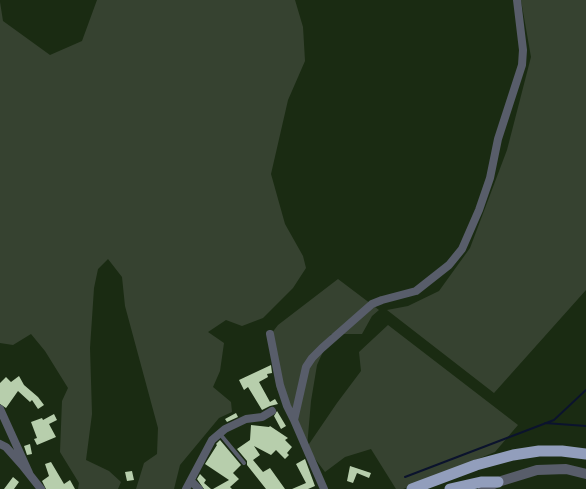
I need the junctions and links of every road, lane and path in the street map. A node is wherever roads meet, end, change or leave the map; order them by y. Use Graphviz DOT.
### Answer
graph roads {
  1 [pos="516,0"];
  2 [pos="270,334"];
  3 [pos="0,409"];
  4 [pos="272,411"];
  5 [pos="294,420"];
  6 [pos="220,434"];
  7 [pos="0,444"];
  8 [pos="586,454"];
  9 [pos="244,463"];
  10 [pos="29,473"];
  11 [pos="586,474"];
  12 [pos="190,481"];
  13 [pos="498,482"];
  14 [pos="40,489"];
  15 [pos="186,489"];
  16 [pos="199,489"];
  17 [pos="324,489"];
  18 [pos="412,489"];
  19 [pos="450,489"];
  20 [pos="483,489"];
  1 -- 5 [label="street"];
  2 -- 5 [label="street"];
  3 -- 10 [label="street"];
  4 -- 6 [label="street"];
  5 -- 17 [label="street"];
  6 -- 9 [label="lane"];
  6 -- 12 [label="street"];
  7 -- 10 [label="street"];
  8 -- 18 [label="highway"];
  10 -- 14 [label="street"];
  11 -- 13 [label="street"];
  12 -- 15 [label="street"];
  12 -- 16 [label="street"];
  13 -- 19 [label="highway"];
  13 -- 20 [label="street"];
}
